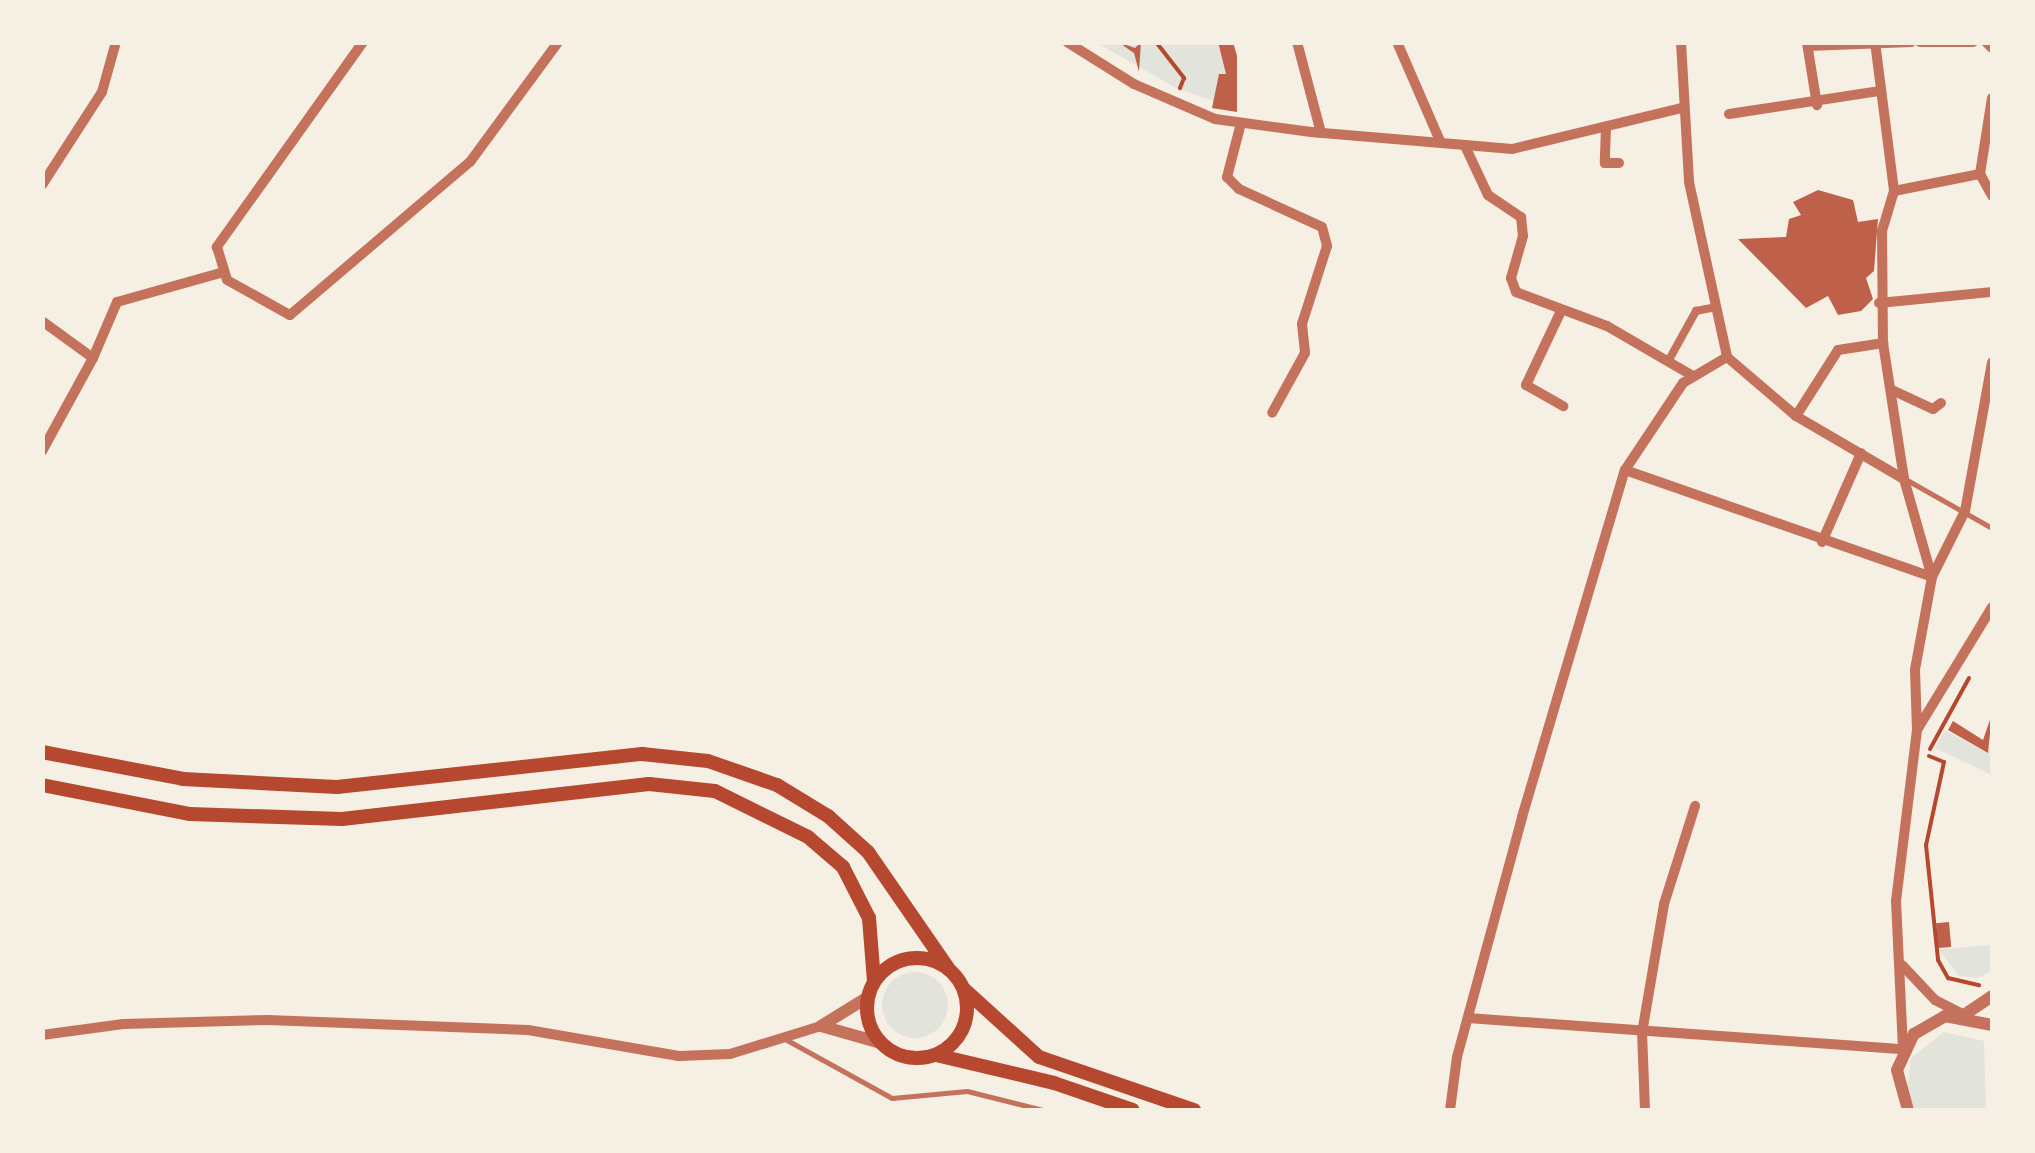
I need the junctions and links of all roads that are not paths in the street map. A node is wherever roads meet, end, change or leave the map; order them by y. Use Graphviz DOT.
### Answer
graph roads {
  1 [pos="116,42"];
  2 [pos="364,42"];
  3 [pos="558,42"];
  4 [pos="1067,42"];
  5 [pos="1297,42"];
  6 [pos="1396,42"];
  7 [pos="1681,42"];
  8 [pos="1911,42"];
  9 [pos="1920,42"];
  10 [pos="1973,42"];
  11 [pos="1986,42"];
  12 [pos="1807,44"];
  13 [pos="1875,44"];
  14 [pos="1992,48"];
  15 [pos="1880,91"];
  16 [pos="1992,98"];
  17 [pos="1817,105"];
  18 [pos="1681,108"];
  19 [pos="1729,114"];
  20 [pos="1241,123"];
  21 [pos="1606,127"];
  22 [pos="1321,133"];
  23 [pos="1441,143"];
  24 [pos="1464,146"];
  25 [pos="1619,163"];
  26 [pos="1980,174"];
  27 [pos="42,185"];
  28 [pos="1894,191"];
  29 [pos="1992,196"];
  30 [pos="224,272"];
  31 [pos="1992,292"];
  32 [pos="1880,303"];
  33 [pos="1716,307"];
  34 [pos="1562,311"];
  35 [pos="42,321"];
  36 [pos="1884,343"];
  37 [pos="93,358"];
  38 [pos="1670,358"];
  39 [pos="1727,358"];
  40 [pos="1992,362"];
  41 [pos="1692,376"];
  42 [pos="1892,390"];
  43 [pos="1941,402"];
  44 [pos="1563,406"];
  45 [pos="1990,410"];
  46 [pos="1272,413"];
  47 [pos="1796,416"];
  48 [pos="42,451"];
  49 [pos="1861,454"];
  50 [pos="1625,470"];
  51 [pos="1904,479"];
  52 [pos="1964,516"];
  53 [pos="1992,528"];
  54 [pos="1822,542"];
  55 [pos="1932,577"];
  56 [pos="1992,607"];
  57 [pos="1918,730"];
  58 [pos="42,752"];
  59 [pos="42,785"];
  60 [pos="1695,806"];
  61 [pos="1901,964"];
  62 [pos="948,968"];
  63 [pos="874,981"];
  64 [pos="962,986"];
  65 [pos="1992,996"];
  66 [pos="868,997"];
  67 [pos="1964,1014"];
  68 [pos="1468,1018"];
  69 [pos="1992,1025"];
  70 [pos="821,1026"];
  71 [pos="1642,1034"];
  72 [pos="42,1035"];
  73 [pos="785,1039"];
  74 [pos="881,1043"];
  75 [pos="1903,1049"];
  76 [pos="935,1054"];
  77 [pos="1899,1092"];
  78 [pos="1043,1110"];
  79 [pos="1133,1110"];
  80 [pos="1194,1110"];
  81 [pos="1450,1110"];
  82 [pos="1645,1110"];
  83 [pos="1893,1110"];
  84 [pos="1908,1110"];
  1 -- 27 [label="street"];
  2 -- 30 [label="street"];
  3 -- 30 [label="street"];
  4 -- 20 [label="street"];
  5 -- 22 [label="street"];
  6 -- 23 [label="street"];
  7 -- 18 [label="street"];
  8 -- 13 [label="street"];
  9 -- 10 [label="street"];
  11 -- 14 [label="street"];
  12 -- 13 [label="street"];
  12 -- 17 [label="street"];
  13 -- 15 [label="street"];
  15 -- 17 [label="street"];
  15 -- 28 [label="street"];
  16 -- 26 [label="street"];
  17 -- 19 [label="street"];
  18 -- 21 [label="street"];
  18 -- 33 [label="street"];
  20 -- 22 [label="street"];
  20 -- 46 [label="street"];
  21 -- 24 [label="street"];
  21 -- 25 [label="street"];
  22 -- 23 [label="street"];
  23 -- 24 [label="street"];
  24 -- 34 [label="street"];
  26 -- 28 [label="street"];
  26 -- 29 [label="street"];
  28 -- 32 [label="street"];
  30 -- 37 [label="street"];
  31 -- 32 [label="street"];
  32 -- 36 [label="street"];
  33 -- 38 [label="street"];
  33 -- 39 [label="street"];
  34 -- 38 [label="street"];
  34 -- 44 [label="street"];
  35 -- 37 [label="street"];
  36 -- 42 [label="street"];
  36 -- 47 [label="street"];
  37 -- 48 [label="street"];
  38 -- 41 [label="street"];
  39 -- 41 [label="street"];
  39 -- 47 [label="street"];
  40 -- 45 [label="street"];
  41 -- 50 [label="street"];
  42 -- 43 [label="street"];
  42 -- 51 [label="street"];
  45 -- 52 [label="street"];
  47 -- 49 [label="street"];
  49 -- 51 [label="street"];
  49 -- 54 [label="street"];
  50 -- 54 [label="street"];
  50 -- 68 [label="street"];
  51 -- 52 [label="lane"];
  51 -- 55 [label="street"];
  52 -- 53 [label="lane"];
  52 -- 55 [label="street"];
  54 -- 55 [label="street"];
  55 -- 57 [label="street"];
  56 -- 57 [label="street"];
  57 -- 61 [label="street"];
  58 -- 62 [label="main road"];
  59 -- 63 [label="main road"];
  60 -- 71 [label="street"];
  61 -- 67 [label="street"];
  61 -- 75 [label="street"];
  62 -- 63 [label="main road"];
  62 -- 64 [label="main road"];
  63 -- 66 [label="main road"];
  64 -- 76 [label="main road"];
  64 -- 80 [label="main road"];
  65 -- 67 [label="street"];
  66 -- 70 [label="street"];
  66 -- 74 [label="main road"];
  67 -- 69 [label="street"];
  67 -- 75 [label="street"];
  68 -- 71 [label="street"];
  68 -- 81 [label="street"];
  70 -- 73 [label="street"];
  70 -- 74 [label="street"];
  71 -- 75 [label="street"];
  71 -- 82 [label="street"];
  72 -- 73 [label="street"];
  73 -- 78 [label="lane"];
  74 -- 76 [label="main road"];
  75 -- 77 [label="street"];
  76 -- 79 [label="main road"];
  77 -- 83 [label="street"];
  77 -- 84 [label="street"];
}
